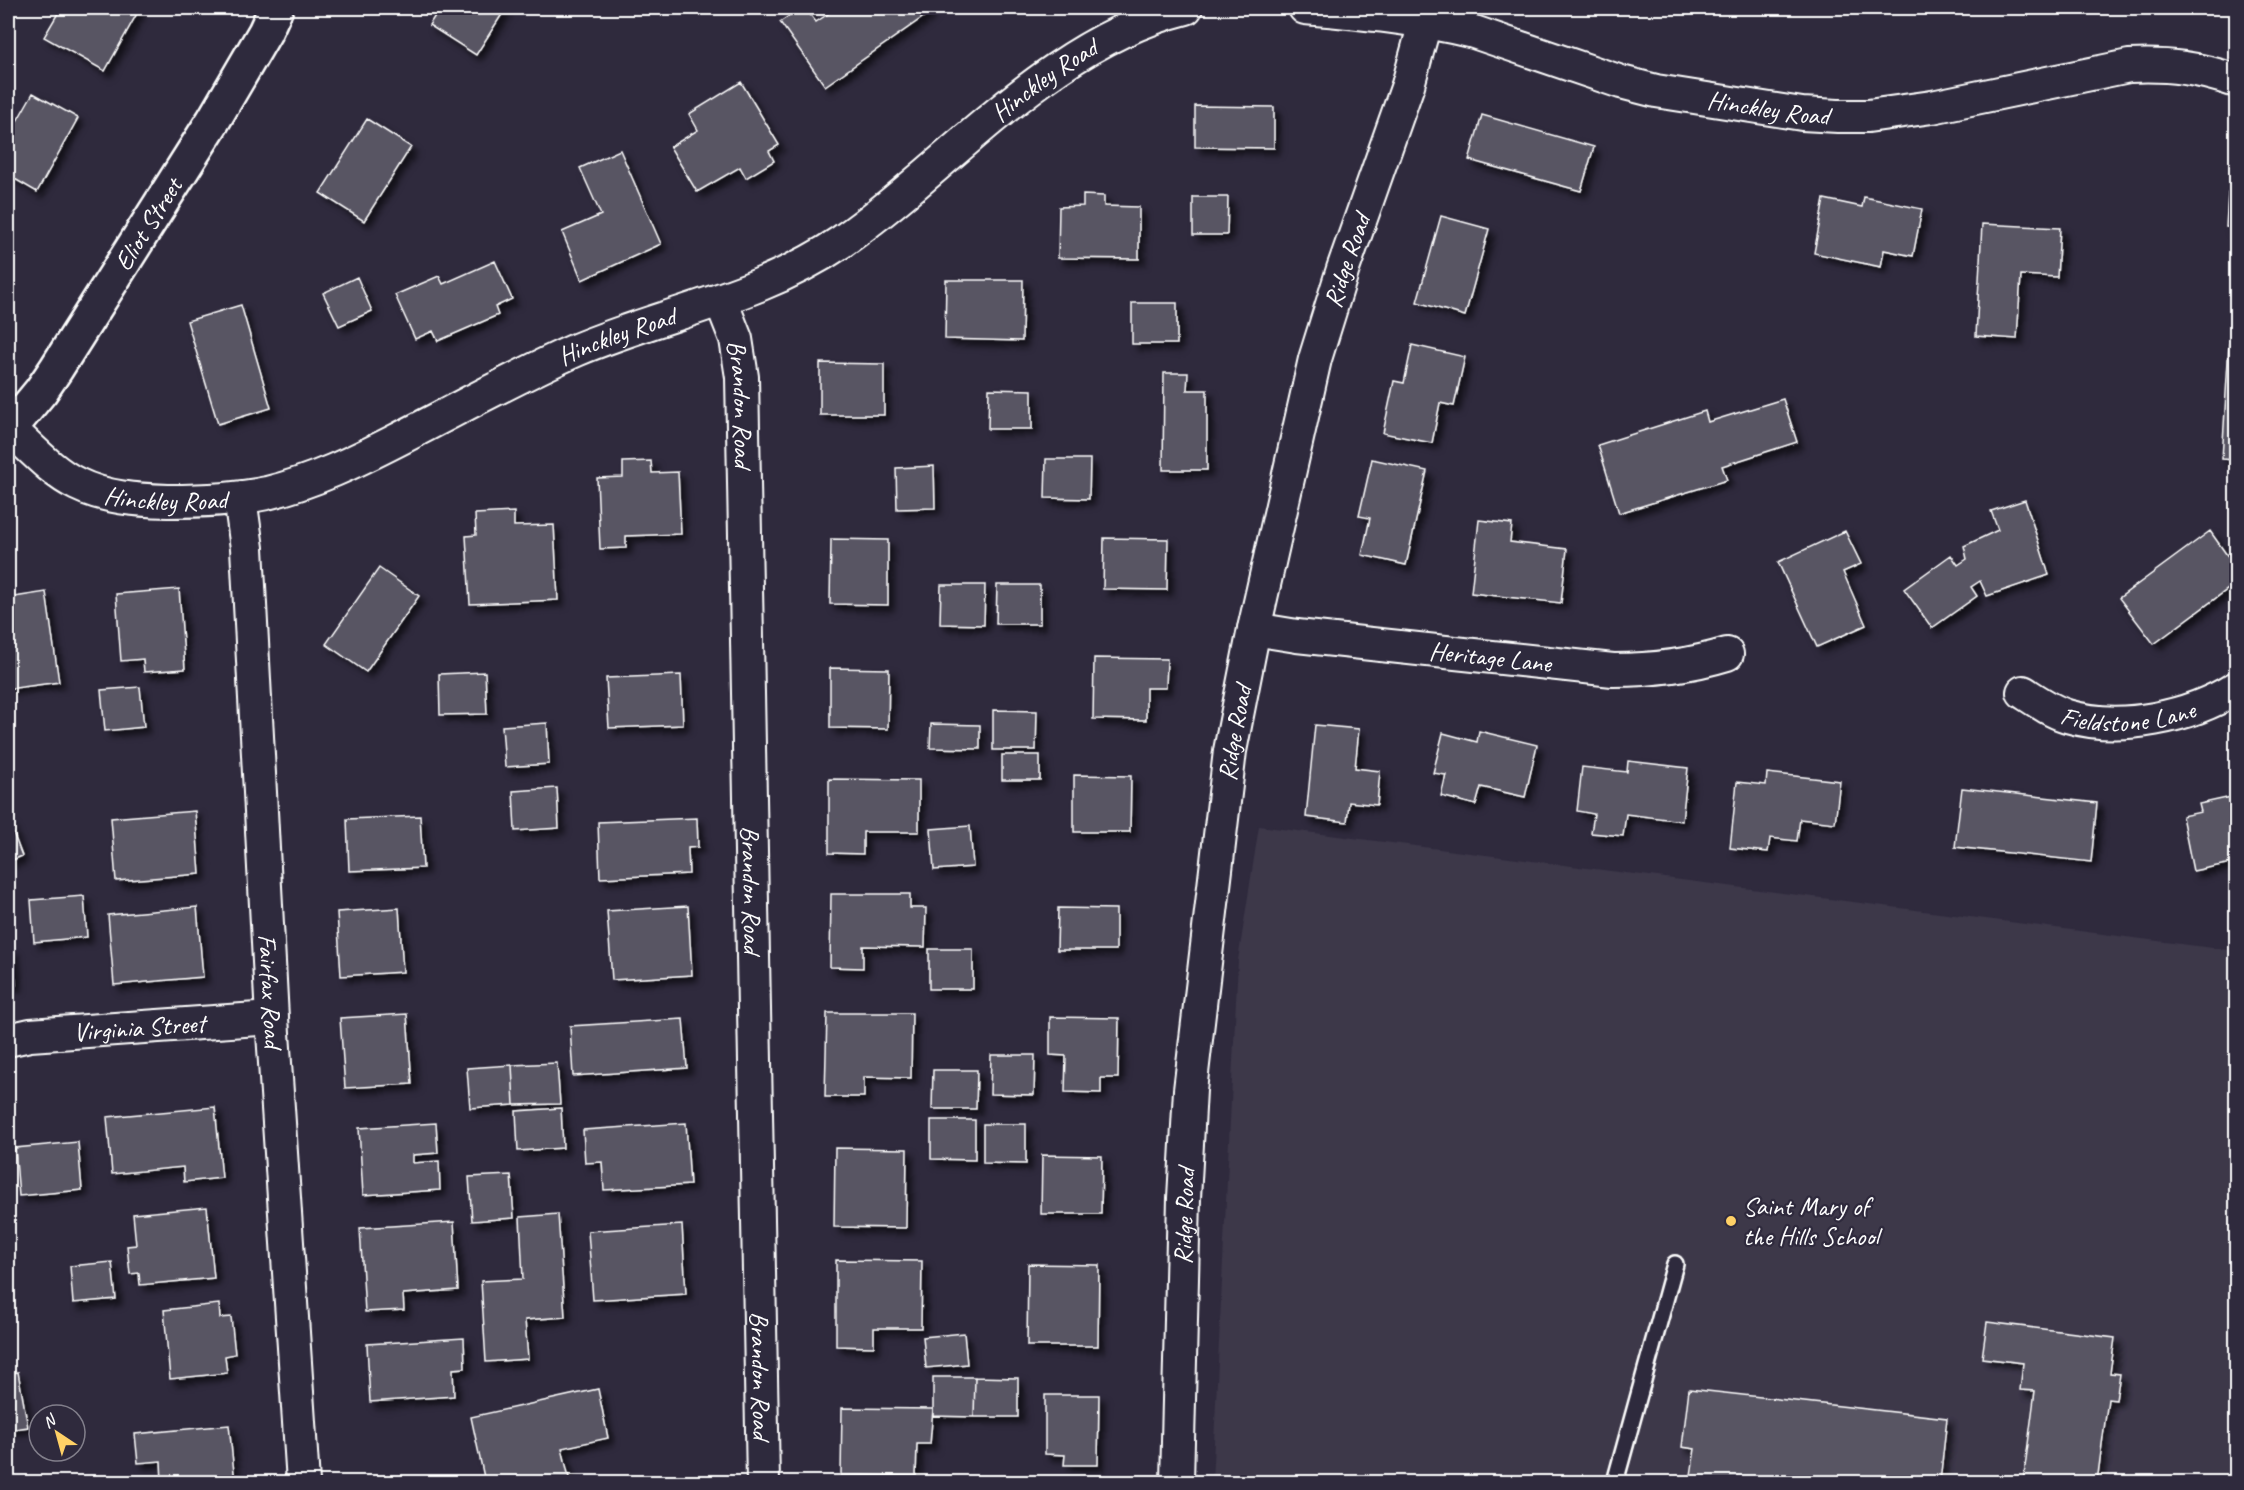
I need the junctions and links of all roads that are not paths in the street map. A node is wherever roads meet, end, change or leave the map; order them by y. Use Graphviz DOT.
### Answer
graph roads {
  1 [pos="276,8"];
  2 [pos="1186,8"];
  3 [pos="1305,8"];
  4 [pos="1428,14"];
  5 [pos="2236,81"];
  6 [pos="721,301"];
  7 [pos="9,430"];
  8 [pos="240,498"];
  9 [pos="1254,629"];
  10 [pos="1727,654"];
  11 [pos="2236,688"];
  12 [pos="2023,692"];
  13 [pos="272,1018"];
  14 [pos="8,1040"];
  15 [pos="1675,1264"];
  16 [pos="303,1482"];
  17 [pos="763,1482"];
  18 [pos="1177,1482"];
  19 [pos="1615,1482"];
  1 -- 7 [label="street, Eliot Street"];
  2 -- 6 [label="street, Hinckley Road"];
  3 -- 4 [label="street, Hinckley Road"];
  4 -- 5 [label="street, Hinckley Road"];
  4 -- 9 [label="street, Ridge Road"];
  6 -- 8 [label="street, Hinckley Road"];
  6 -- 17 [label="street, Brandon Road"];
  7 -- 8 [label="street, Hinckley Road"];
  8 -- 13 [label="street, Fairfax Road"];
  9 -- 10 [label="street, Heritage Lane"];
  9 -- 18 [label="street, Ridge Road"];
  11 -- 12 [label="street, Fieldstone Lane"];
  13 -- 14 [label="street, Virginia Street"];
  13 -- 16 [label="street, Fairfax Road"];
  15 -- 19 [label="lane"];
}
